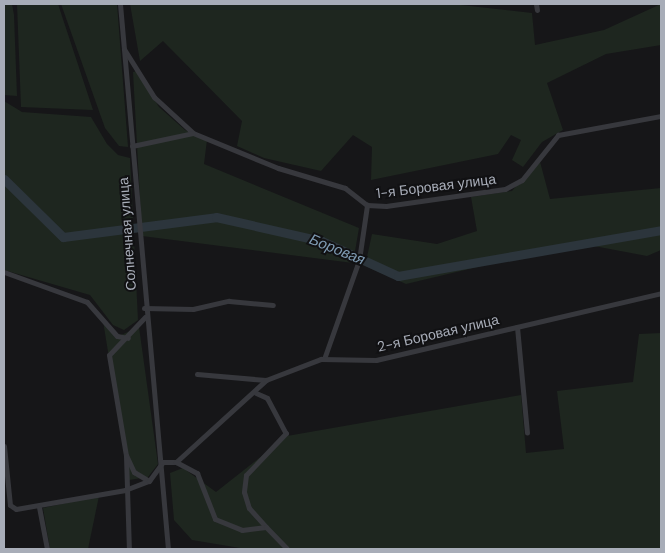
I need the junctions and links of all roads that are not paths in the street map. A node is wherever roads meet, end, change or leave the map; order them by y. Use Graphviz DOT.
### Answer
graph roads {
  1 [pos="120,4"];
  2 [pos="536,4"];
  3 [pos="537,10"];
  4 [pos="124,49"];
  5 [pos="661,116"];
  6 [pos="193,133"];
  7 [pos="132,146"];
  8 [pos="367,205"];
  9 [pos="4,272"];
  10 [pos="661,293"];
  11 [pos="273,305"];
  12 [pos="144,308"];
  13 [pos="145,317"];
  14 [pos="517,327"];
  15 [pos="128,338"];
  16 [pos="324,359"];
  17 [pos="197,374"];
  18 [pos="266,380"];
  19 [pos="256,393"];
  20 [pos="527,433"];
  21 [pos="4,446"];
  22 [pos="126,455"];
  23 [pos="4,459"];
  24 [pos="162,462"];
  25 [pos="176,462"];
  26 [pos="149,482"];
  27 [pos="125,490"];
  28 [pos="39,507"];
  29 [pos="266,527"];
  30 [pos="47,549"];
  31 [pos="129,549"];
  32 [pos="168,549"];
  33 [pos="287,549"];
  1 -- 4 [label="street, Солнечная улица"];
  2 -- 3 [label="street"];
  4 -- 6 [label="street, 1-я Боровая улица"];
  4 -- 7 [label="street, Солнечная улица"];
  5 -- 8 [label="street, 1-я Боровая улица"];
  6 -- 7 [label="street"];
  6 -- 8 [label="street, 1-я Боровая улица"];
  7 -- 12 [label="street, Солнечная улица"];
  8 -- 16 [label="street"];
  9 -- 15 [label="street"];
  10 -- 14 [label="street, 2-я Боровая улица"];
  11 -- 12 [label="street"];
  12 -- 13 [label="street, Солнечная улица"];
  13 -- 15 [label="street"];
  13 -- 24 [label="street, Солнечная улица"];
  14 -- 16 [label="street, 2-я Боровая улица"];
  14 -- 20 [label="street"];
  15 -- 22 [label="street"];
  16 -- 18 [label="street, 2-я Боровая улица"];
  17 -- 18 [label="street"];
  18 -- 19 [label="street"];
  19 -- 25 [label="street"];
  19 -- 29 [label="street"];
  21 -- 23 [label="street"];
  22 -- 26 [label="street"];
  22 -- 27 [label="street"];
  23 -- 28 [label="street"];
  24 -- 25 [label="street"];
  24 -- 26 [label="street"];
  24 -- 32 [label="street, Солнечная улица"];
  25 -- 29 [label="street"];
  26 -- 27 [label="street"];
  27 -- 28 [label="street"];
  27 -- 31 [label="street"];
  28 -- 30 [label="street"];
  29 -- 33 [label="street"];
}
